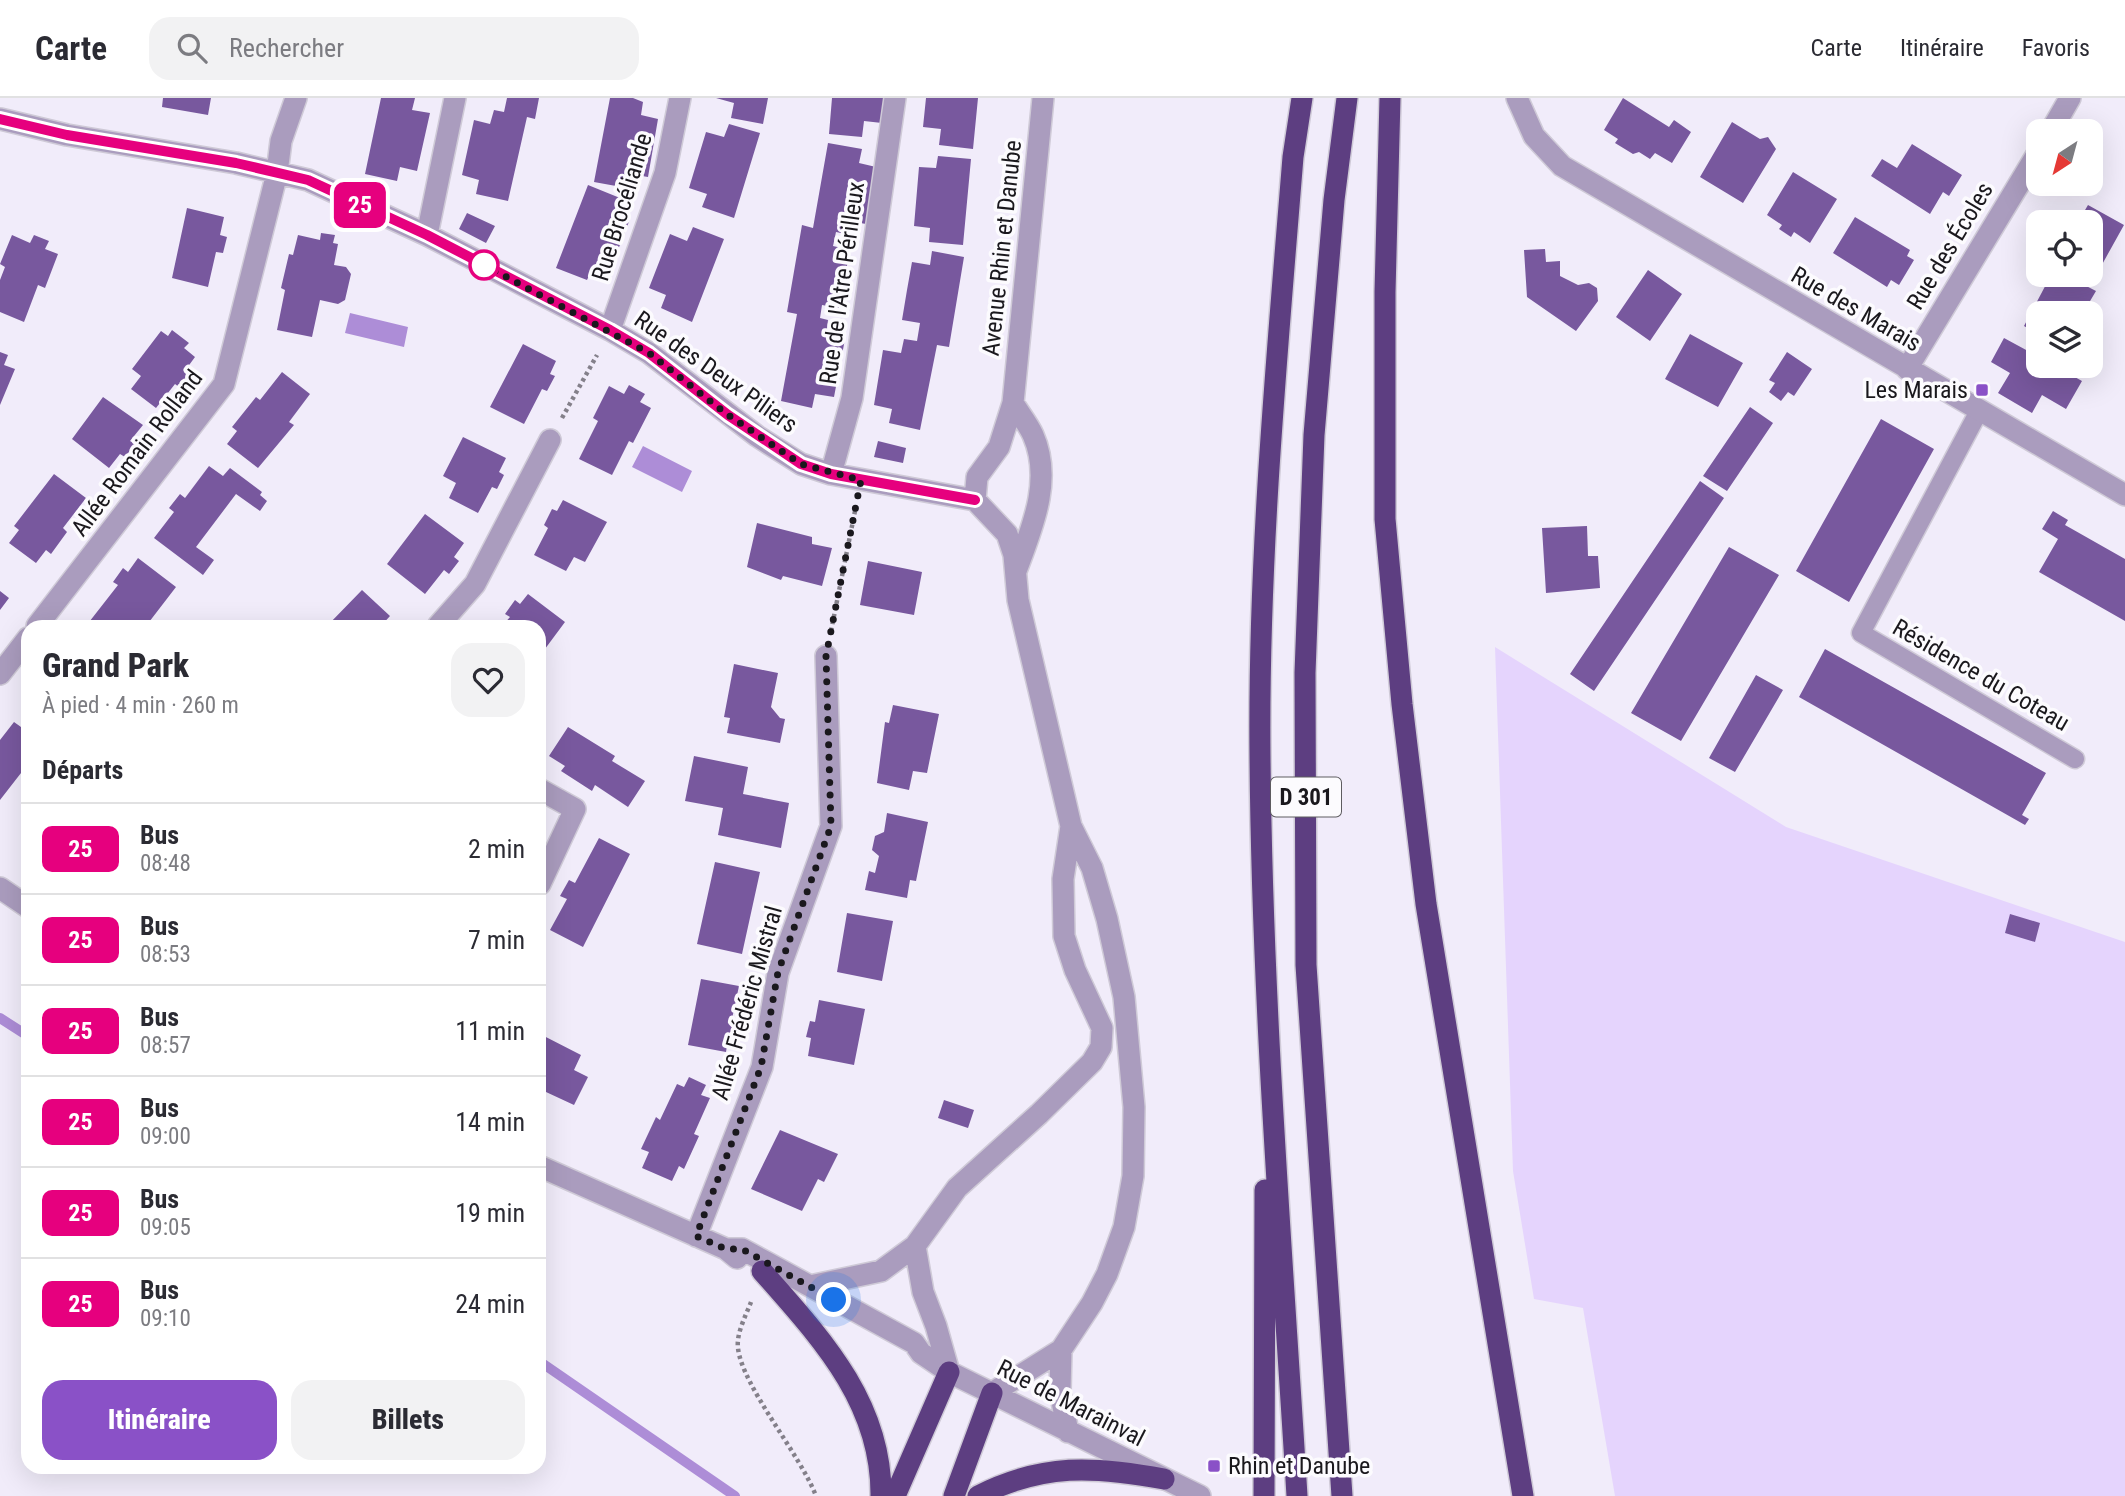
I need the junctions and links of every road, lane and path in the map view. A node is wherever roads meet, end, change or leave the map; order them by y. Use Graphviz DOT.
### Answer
graph roads {
  1 [pos="296,98"];
  2 [pos="455,98"];
  3 [pos="680,98"];
  4 [pos="895,98"];
  5 [pos="1044,98"];
  6 [pos="1302,98"];
  7 [pos="1347,98"];
  8 [pos="1390,98"];
  9 [pos="1517,98"];
  10 [pos="2070,98"];
  11 [pos="0,119"];
  12 [pos="2058,119"];
  13 [pos="2026,172"];
  14 [pos="277,173"];
  15 [pos="427,235"];
  16 [pos="610,330"];
  17 [pos="1907,369"];
  18 [pos="1013,403"];
  19 [pos="1979,411"];
  20 [pos="550,440"];
  21 [pos="831,474"];
  22 [pos="861,480"];
  23 [pos="2125,495"];
  24 [pos="975,500"];
  25 [pos="1016,573"];
  26 [pos="42,620"];
  27 [pos="443,620"];
  28 [pos="21,647"];
  29 [pos="826,656"];
  30 [pos="0,674"];
  31 [pos="2076,759"];
  32 [pos="546,793"];
  33 [pos="1070,826"];
  34 [pos="546,871"];
  35 [pos="0,888"];
  36 [pos="21,902"];
  37 [pos="1265,984"];
  38 [pos="546,1169"];
  39 [pos="696,1236"];
  40 [pos="915,1247"];
  41 [pos="726,1249"];
  42 [pos="762,1271"];
  43 [pos="810,1286"];
  44 [pos="1061,1350"];
  45 [pos="921,1353"];
  46 [pos="949,1372"];
  47 [pos="992,1393"];
  48 [pos="1068,1432"];
  49 [pos="1518,1469"];
  50 [pos="1164,1479"];
  51 [pos="1265,1490"];
  52 [pos="816,1496"];
  53 [pos="881,1496"];
  54 [pos="895,1496"];
  55 [pos="954,1496"];
  56 [pos="978,1496"];
  57 [pos="1200,1496"];
  58 [pos="1297,1496"];
  59 [pos="1342,1496"];
  60 [pos="1513,1496"];
  61 [pos="1524,1496"];
  1 -- 14 [label="street, Allée Romain Rolland"];
  2 -- 15 [label="street"];
  3 -- 16 [label="street, Rue Brocéliande"];
  4 -- 21 [label="street, Rue de l'Atre Périlleux"];
  5 -- 18 [label="street, Avenue Rhin et Danube"];
  6 -- 37 [label="highway, D 301"];
  7 -- 59 [label="highway, D 301"];
  8 -- 49 [label="highway"];
  9 -- 17 [label="street, Rue des Marais"];
  10 -- 12 [label="street"];
  11 -- 14 [label="street, Rue des Deux Piliers"];
  13 -- 17 [label="street, Rue des Écoles"];
  14 -- 15 [label="street, Rue des Deux Piliers"];
  14 -- 26 [label="street, Allée Romain Rolland"];
  15 -- 16 [label="street, Rue des Deux Piliers"];
  16 -- 20 [label="path"];
  16 -- 21 [label="street, Rue des Deux Piliers"];
  17 -- 19 [label="street, Rue des Marais"];
  18 -- 24 [label="street, Avenue Rhin et Danube"];
  18 -- 25 [label="street"];
  19 -- 23 [label="street, Rue des Marais"];
  19 -- 31 [label="lane, Résidence du Coteau"];
  20 -- 27 [label="street"];
  21 -- 22 [label="street, Rue des Deux Piliers"];
  22 -- 24 [label="street, Rue des Deux Piliers"];
  22 -- 29 [label="path"];
  24 -- 25 [label="street"];
  25 -- 33 [label="street"];
  28 -- 30 [label="street"];
  29 -- 39 [label="street, Allée Frédéric Mistral"];
  32 -- 34 [label="street"];
  33 -- 40 [label="street"];
  33 -- 44 [label="street"];
  35 -- 36 [label="street"];
  37 -- 51 [label="highway"];
  37 -- 58 [label="highway, D 301"];
  38 -- 39 [label="street, Rue de Marainval"];
  39 -- 41 [label="street, Rue de Marainval"];
  40 -- 43 [label="street"];
  40 -- 46 [label="street"];
  41 -- 42 [label="street, Rue de Marainval"];
  41 -- 43 [label="street, Rue de Marainval"];
  42 -- 45 [label="street, Rue de Marainval"];
  42 -- 52 [label="path"];
  42 -- 53 [label="highway"];
  43 -- 45 [label="street, Rue de Marainval"];
  44 -- 47 [label="street"];
  44 -- 48 [label="street"];
  45 -- 46 [label="street, Rue de Marainval"];
  46 -- 47 [label="street, Rue de Marainval"];
  46 -- 54 [label="highway"];
  47 -- 48 [label="street, Rue de Marainval"];
  47 -- 55 [label="highway"];
  48 -- 50 [label="street, Rue de Marainval"];
  49 -- 60 [label="highway"];
  49 -- 61 [label="highway"];
  50 -- 56 [label="highway"];
  50 -- 57 [label="street, Rue de Marainval"];
}
